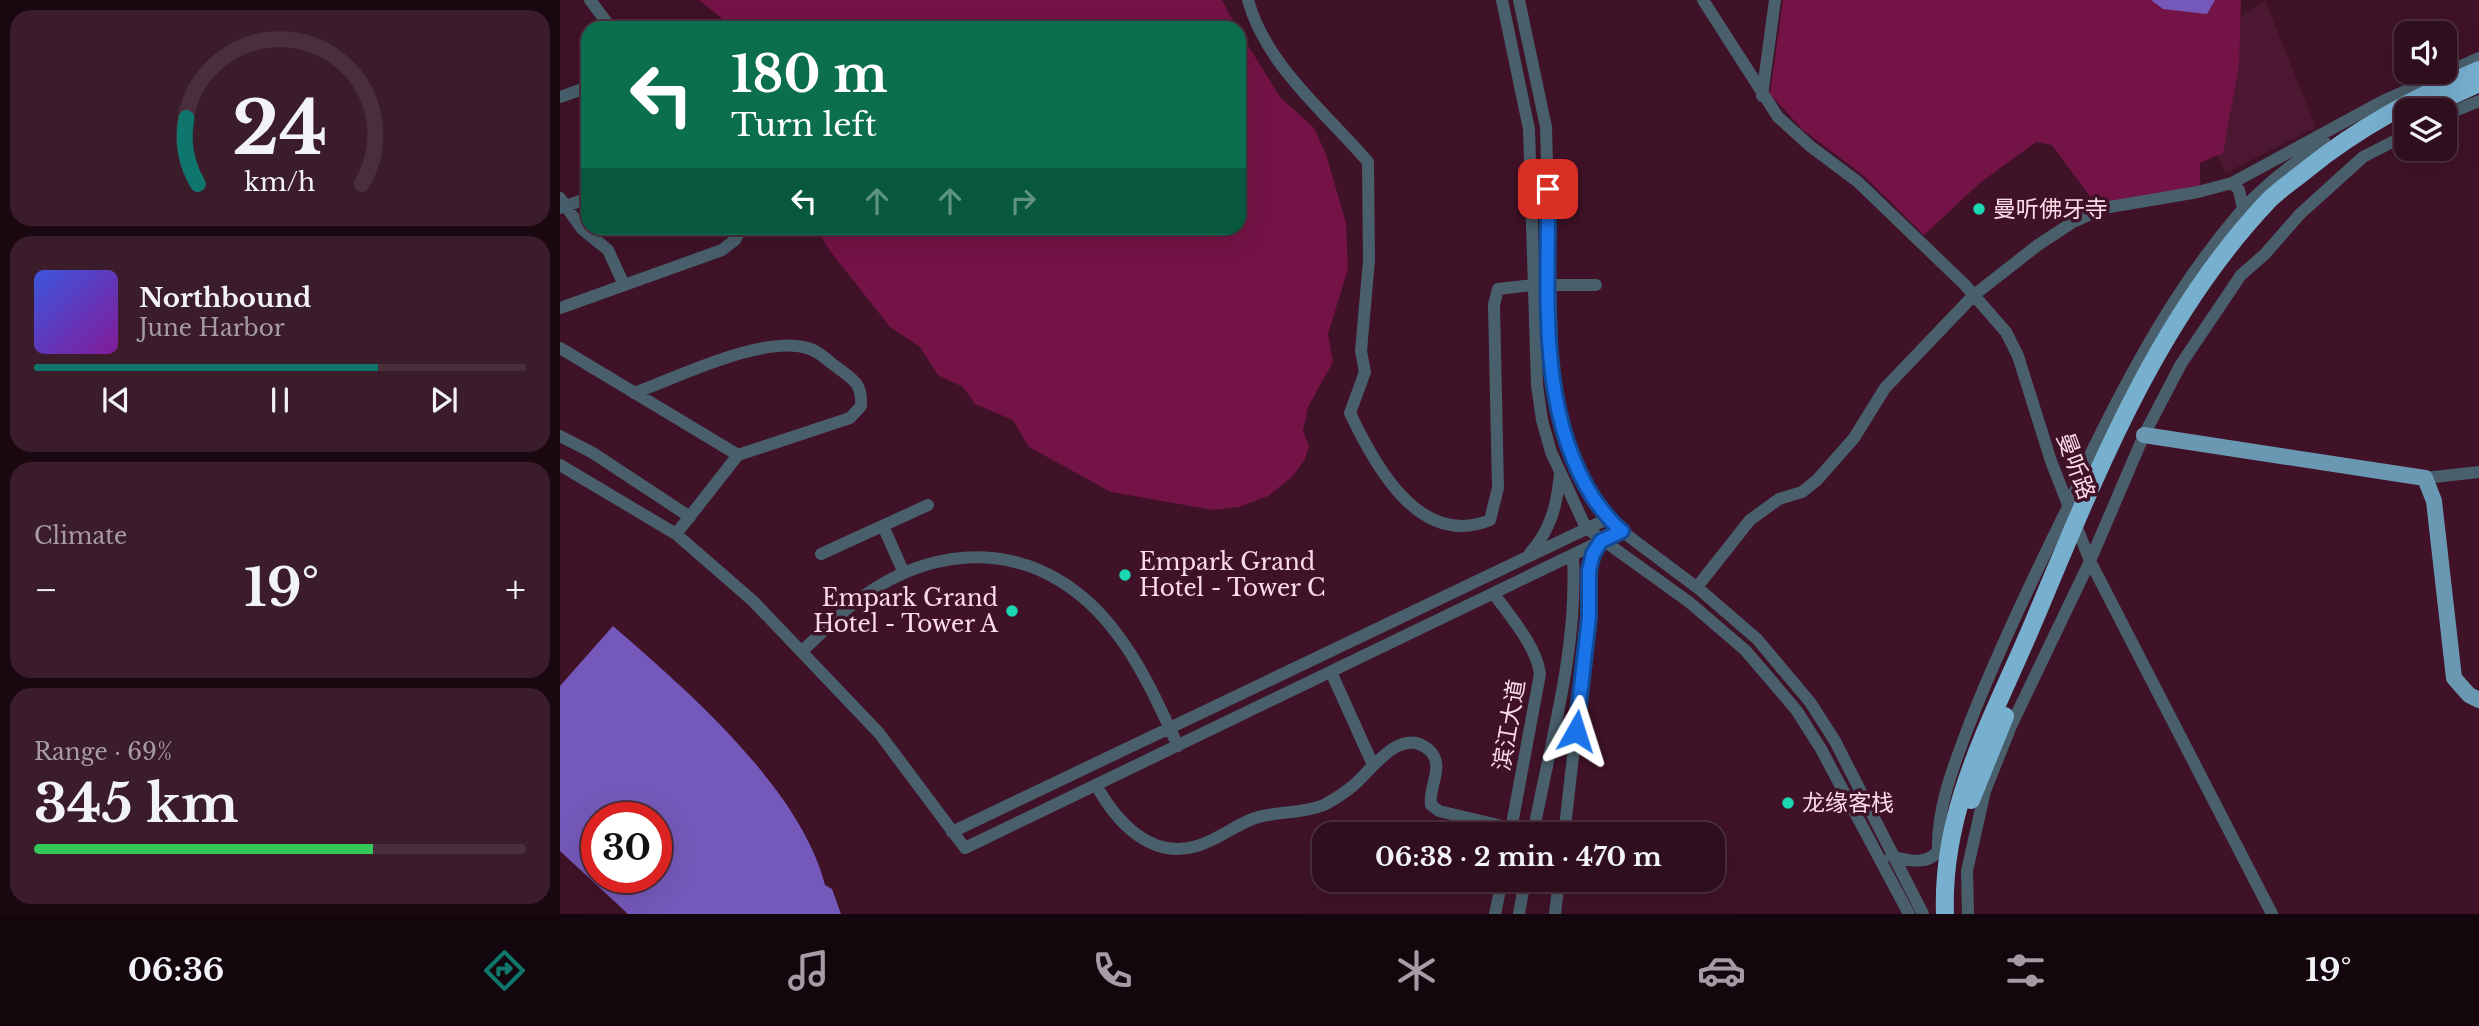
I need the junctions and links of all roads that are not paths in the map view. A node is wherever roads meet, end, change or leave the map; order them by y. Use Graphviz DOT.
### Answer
graph roads {
  1 [pos="590,0"];
  2 [pos="1248,0"];
  3 [pos="1502,0"];
  4 [pos="1519,0"];
  5 [pos="1703,0"];
  6 [pos="1775,0"];
  7 [pos="606,21"];
  8 [pos="2479,58"];
  9 [pos="2479,70"];
  10 [pos="2479,83"];
  11 [pos="581,90"];
  12 [pos="1762,96"];
  13 [pos="560,97"];
  14 [pos="2446,98"];
  15 [pos="2479,101"];
  16 [pos="2393,110"];
  17 [pos="2457,110"];
  18 [pos="2394,141"];
  19 [pos="2232,183"];
  20 [pos="581,200"];
  21 [pos="562,204"];
  22 [pos="2243,209"];
  23 [pos="581,228"];
  24 [pos="589,235"];
  25 [pos="738,235"];
  26 [pos="624,285"];
  27 [pos="1533,285"];
  28 [pos="1549,285"];
  29 [pos="1596,285"];
  30 [pos="1974,295"];
  31 [pos="560,308"];
  32 [pos="560,348"];
  33 [pos="634,393"];
  34 [pos="2144,435"];
  35 [pos="560,436"];
  36 [pos="738,455"];
  37 [pos="560,465"];
  38 [pos="2479,472"];
  39 [pos="1560,474"];
  40 [pos="2425,478"];
  41 [pos="928,505"];
  42 [pos="2068,508"];
  43 [pos="690,517"];
  44 [pos="1608,518"];
  45 [pos="883,526"];
  46 [pos="1587,528"];
  47 [pos="1622,531"];
  48 [pos="676,534"];
  49 [pos="1601,541"];
  50 [pos="821,554"];
  51 [pos="1573,556"];
  52 [pos="1524,559"];
  53 [pos="2090,561"];
  54 [pos="904,573"];
  55 [pos="1697,587"];
  56 [pos="1494,594"];
  57 [pos="802,651"];
  58 [pos="1331,672"];
  59 [pos="2013,684"];
  60 [pos="2479,700"];
  61 [pos="1170,729"];
  62 [pos="1178,746"];
  63 [pos="1373,765"];
  64 [pos="1096,785"];
  65 [pos="1857,785"];
  66 [pos="1842,792"];
  67 [pos="1478,822"];
  68 [pos="1513,822"];
  69 [pos="1536,822"];
  70 [pos="1565,822"];
  71 [pos="1951,829"];
  72 [pos="952,832"];
  73 [pos="1938,853"];
  74 [pos="1891,856"];
  75 [pos="1500,892"];
  76 [pos="1523,892"];
  77 [pos="1558,892"];
  78 [pos="1902,913"];
  79 [pos="1495,914"];
  80 [pos="1519,914"];
  81 [pos="1555,914"];
  82 [pos="1923,914"];
  83 [pos="1945,914"];
  84 [pos="1956,914"];
  85 [pos="1968,914"];
  86 [pos="2272,914"];
  1 -- 7 [label="street"];
  2 -- 27 [label="street"];
  3 -- 27 [label="street"];
  4 -- 28 [label="street"];
  5 -- 12 [label="street, 曼听路"];
  6 -- 12 [label="street"];
  8 -- 16 [label="street"];
  9 -- 16 [label="highway"];
  10 -- 14 [label="highway"];
  11 -- 13 [label="street"];
  12 -- 30 [label="street, 曼听路"];
  15 -- 17 [label="street"];
  16 -- 19 [label="street"];
  16 -- 22 [label="street"];
  16 -- 59 [label="highway"];
  18 -- 34 [label="street"];
  19 -- 22 [label="street"];
  19 -- 30 [label="street"];
  20 -- 21 [label="street"];
  21 -- 23 [label="street"];
  22 -- 42 [label="street"];
  24 -- 26 [label="street"];
  25 -- 26 [label="street"];
  26 -- 31 [label="street"];
  27 -- 28 [label="street"];
  27 -- 39 [label="street"];
  28 -- 29 [label="street"];
  28 -- 44 [label="street"];
  30 -- 42 [label="street, 曼听路"];
  30 -- 55 [label="street"];
  32 -- 33 [label="street"];
  33 -- 36 [label="street"];
  33 -- 36 [label="street"];
  34 -- 40 [label="main road"];
  34 -- 53 [label="street"];
  35 -- 43 [label="street"];
  36 -- 43 [label="street"];
  37 -- 48 [label="street"];
  38 -- 40 [label="street"];
  39 -- 46 [label="street"];
  39 -- 52 [label="street"];
  40 -- 60 [label="main road"];
  41 -- 45 [label="street"];
  42 -- 53 [label="street, 曼听路"];
  42 -- 73 [label="street"];
  43 -- 48 [label="street"];
  44 -- 46 [label="street"];
  44 -- 47 [label="street"];
  45 -- 50 [label="street"];
  45 -- 54 [label="street"];
  46 -- 49 [label="street"];
  46 -- 52 [label="street"];
  47 -- 49 [label="street"];
  47 -- 55 [label="street"];
  48 -- 57 [label="street"];
  49 -- 51 [label="street"];
  49 -- 66 [label="street"];
  49 -- 70 [label="street"];
  51 -- 56 [label="street"];
  51 -- 69 [label="street"];
  52 -- 61 [label="street"];
  53 -- 85 [label="street"];
  53 -- 86 [label="street, 曼听路"];
  54 -- 57 [label="street"];
  54 -- 61 [label="street"];
  55 -- 65 [label="street"];
  56 -- 58 [label="street"];
  56 -- 68 [label="street, 滨江大道"];
  57 -- 72 [label="street"];
  58 -- 62 [label="street"];
  58 -- 63 [label="street"];
  59 -- 71 [label="highway"];
  59 -- 84 [label="highway"];
  61 -- 62 [label="street"];
  61 -- 72 [label="street"];
  62 -- 64 [label="street"];
  63 -- 64 [label="street"];
  63 -- 67 [label="street"];
  64 -- 72 [label="street"];
  65 -- 66 [label="street"];
  65 -- 74 [label="street"];
  66 -- 78 [label="street"];
  71 -- 73 [label="street"];
  71 -- 83 [label="highway"];
  73 -- 74 [label="street"];
  74 -- 82 [label="street"];
  75 -- 79 [label="street"];
  76 -- 80 [label="street"];
  77 -- 81 [label="street"];
}
